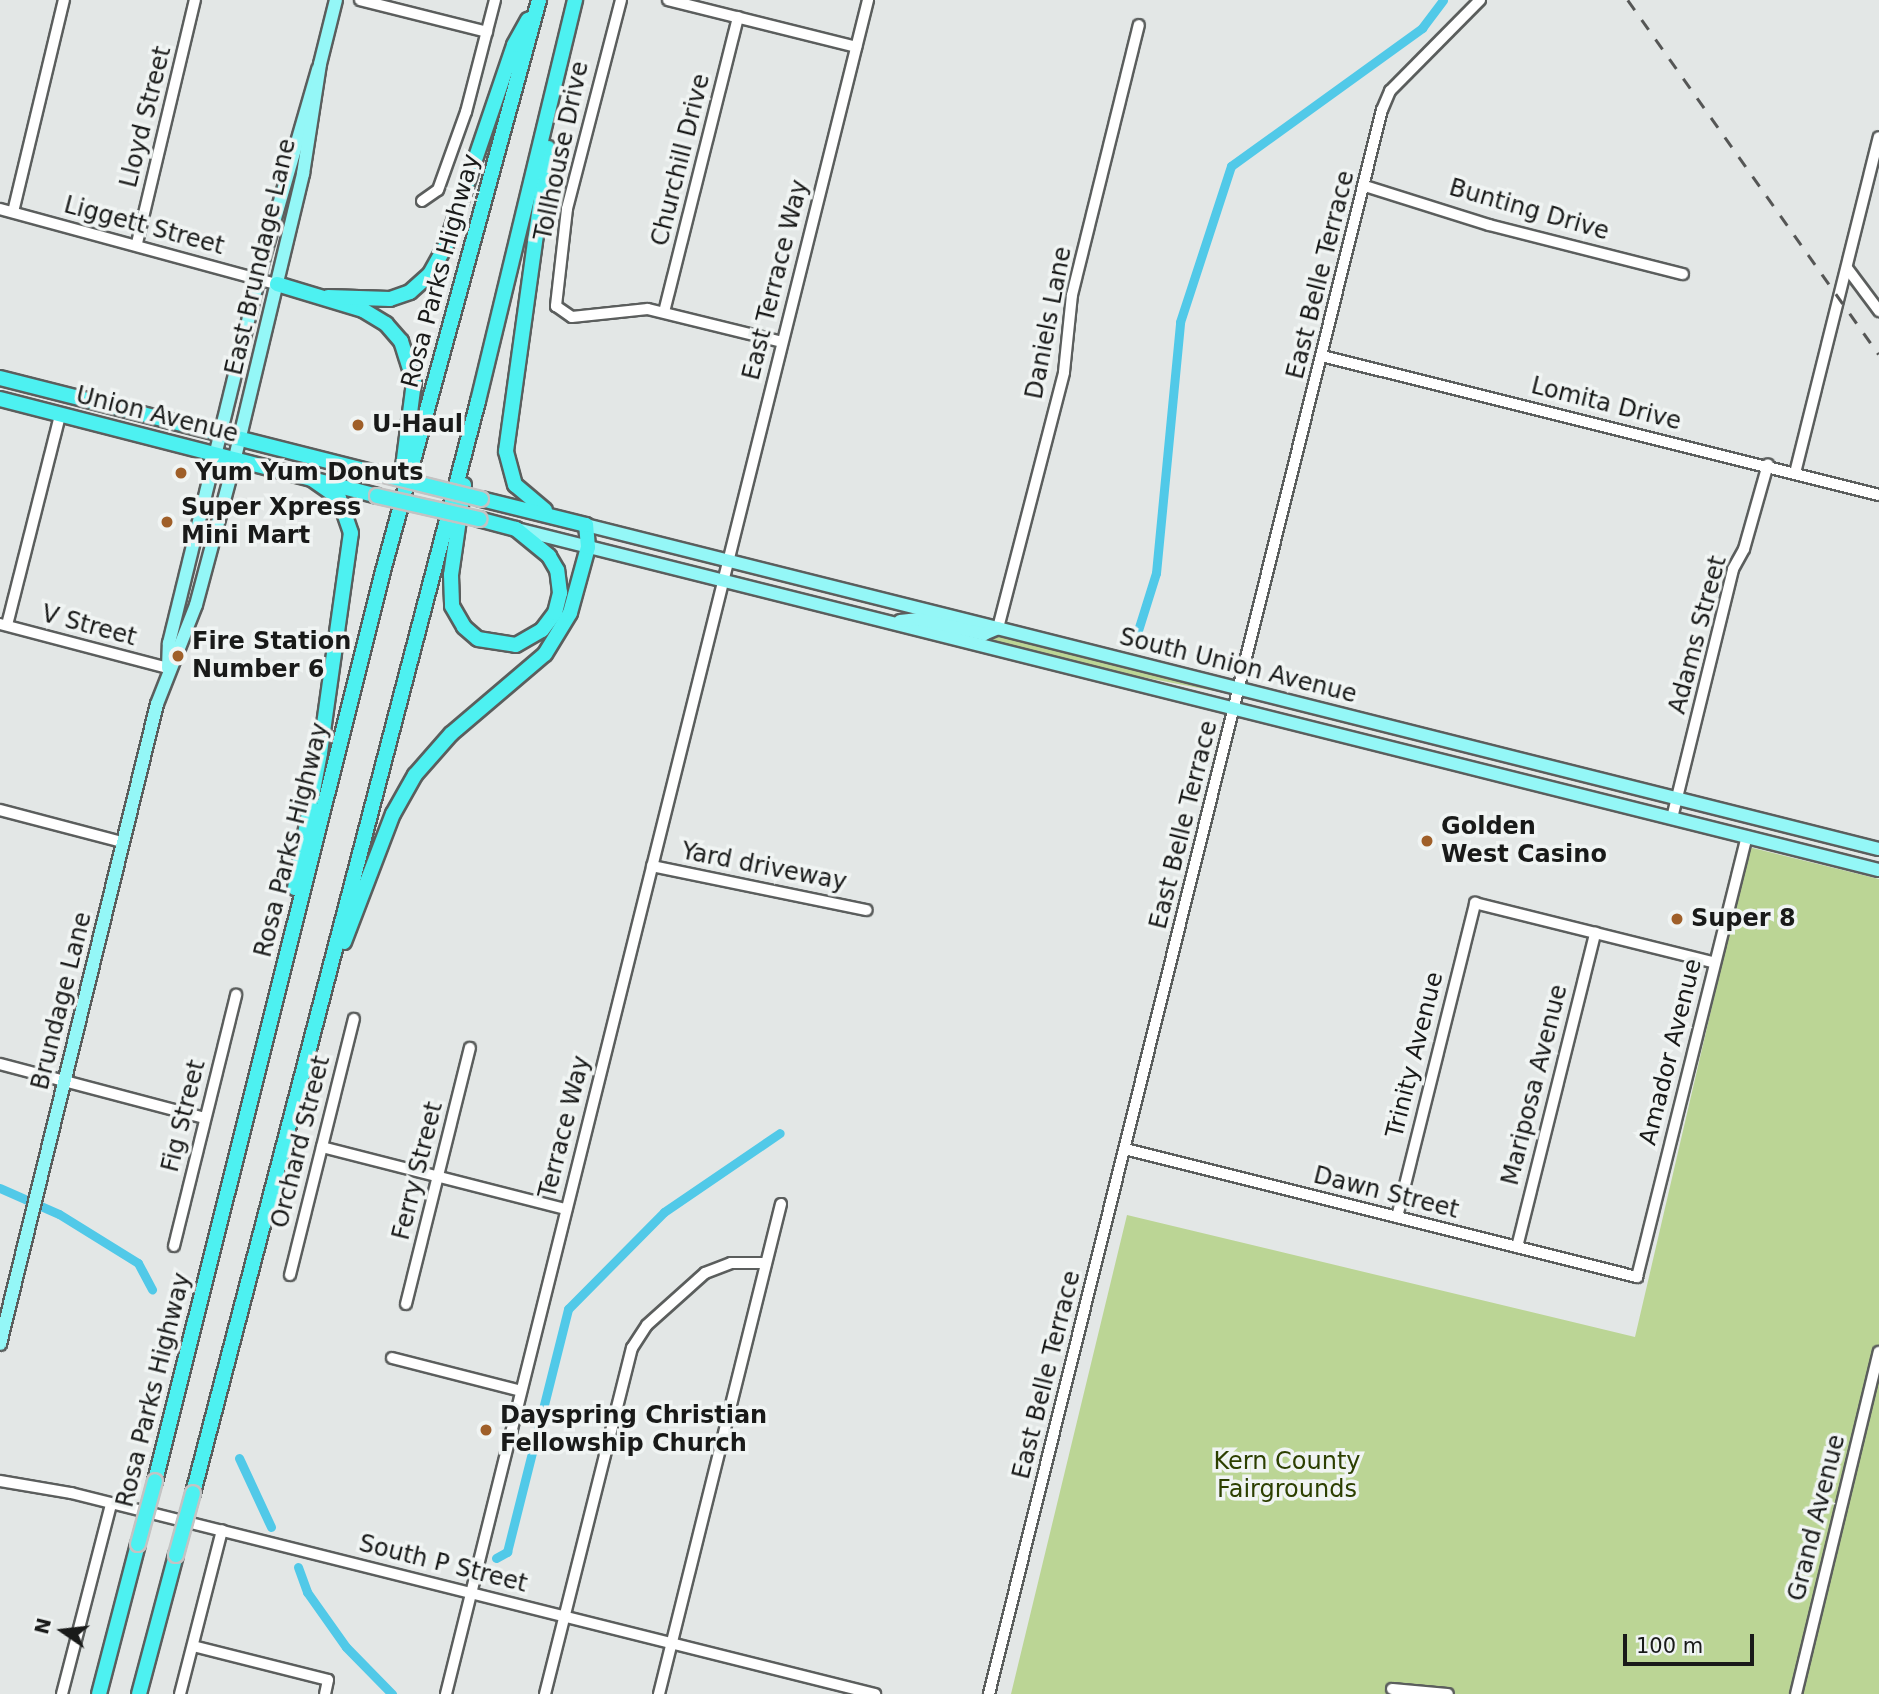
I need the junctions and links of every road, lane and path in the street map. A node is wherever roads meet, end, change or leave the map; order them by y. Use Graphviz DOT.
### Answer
graph roads {
  1 [pos="64,0"];
  2 [pos="195,0"];
  3 [pos="336,0"];
  4 [pos="360,0"];
  5 [pos="495,0"];
  6 [pos="539,0"];
  7 [pos="575,0"];
  8 [pos="621,0"];
  9 [pos="668,0"];
  10 [pos="867,0"];
  11 [pos="1480,0"];
  12 [pos="738,18"];
  13 [pos="570,20"];
  14 [pos="1139,25"];
  15 [pos="487,32"];
  16 [pos="856,47"];
  17 [pos="320,64"];
  18 [pos="1879,137"];
  19 [pos="1365,186"];
  20 [pos="422,201"];
  21 [pos="0,209"];
  22 [pos="13,212"];
  23 [pos="136,243"];
  24 [pos="1847,268"];
  25 [pos="1683,274"];
  26 [pos="259,279"];
  27 [pos="277,284"];
  28 [pos="328,297"];
  29 [pos="1879,311"];
  30 [pos="664,312"];
  31 [pos="782,342"];
  32 [pos="1322,356"];
  33 [pos="0,379"];
  34 [pos="0,399"];
  35 [pos="478,401"];
  36 [pos="60,415"];
  37 [pos="222,434"];
  38 [pos="240,438"];
  39 [pos="217,454"];
  40 [pos="234,458"];
  41 [pos="1768,464"];
  42 [pos="1795,473"];
  43 [pos="310,478"];
  44 [pos="1879,495"];
  45 [pos="558,518"];
  46 [pos="586,525"];
  47 [pos="516,529"];
  48 [pos="588,547"];
  49 [pos="383,571"];
  50 [pos="725,571"];
  51 [pos="893,623"];
  52 [pos="2,627"];
  53 [pos="998,628"];
  54 [pos="168,668"];
  55 [pos="1240,688"];
  56 [pos="1234,709"];
  57 [pos="1677,799"];
  58 [pos="0,810"];
  59 [pos="1672,818"];
  60 [pos="1746,837"];
  61 [pos="122,842"];
  62 [pos="1879,849"];
  63 [pos="652,866"];
  64 [pos="1879,870"];
  65 [pos="867,910"];
  66 [pos="1595,933"];
  67 [pos="1715,963"];
  68 [pos="236,995"];
  69 [pos="275,999"];
  70 [pos="316,1016"];
  71 [pos="354,1019"];
  72 [pos="470,1048"];
  73 [pos="0,1064"];
  74 [pos="64,1080"];
  75 [pos="205,1118"];
  76 [pos="322,1147"];
  77 [pos="1125,1149"];
  78 [pos="438,1176"];
  79 [pos="781,1204"];
  80 [pos="566,1209"];
  81 [pos="1396,1217"];
  82 [pos="174,1246"];
  83 [pos="1517,1247"];
  84 [pos="766,1264"];
  85 [pos="290,1275"];
  86 [pos="1637,1277"];
  87 [pos="406,1304"];
  88 [pos="0,1345"];
  89 [pos="1879,1352"];
  90 [pos="392,1358"];
  91 [pos="521,1391"];
  92 [pos="0,1481"];
  93 [pos="111,1504"];
  94 [pos="222,1530"];
  95 [pos="471,1593"];
  96 [pos="564,1616"];
  97 [pos="672,1643"];
  98 [pos="192,1646"];
  99 [pos="1392,1689"];
  100 [pos="100,1690"];
  101 [pos="62,1694"];
  102 [pos="139,1694"];
  103 [pos="180,1694"];
  104 [pos="325,1694"];
  105 [pos="446,1694"];
  106 [pos="545,1694"];
  107 [pos="659,1694"];
  108 [pos="875,1694"];
  109 [pos="989,1694"];
  110 [pos="1448,1694"];
  111 [pos="1796,1694"];
  1 -- 22 [label="street"];
  2 -- 23 [label="street, Lloyd Street"];
  3 -- 17 [label="main road, East Brundage Lane"];
  4 -- 15 [label="street"];
  5 -- 15 [label="street"];
  6 -- 28 [label="highway"];
  6 -- 49 [label="highway, Rosa Parks Highway"];
  7 -- 13 [label="highway"];
  8 -- 30 [label="street, Tollhouse Drive"];
  9 -- 12 [label="street"];
  10 -- 16 [label="street, East Terrace Way"];
  11 -- 19 [label="street, East Belle Terrace"];
  12 -- 16 [label="street"];
  12 -- 30 [label="street, Churchill Drive"];
  13 -- 35 [label="highway"];
  13 -- 45 [label="highway"];
  14 -- 53 [label="street, Daniels Lane"];
  15 -- 20 [label="street"];
  16 -- 31 [label="street, East Terrace Way"];
  17 -- 26 [label="main road, East Brundage Lane"];
  17 -- 27 [label="main road, East Brundage Lane"];
  18 -- 24 [label="street"];
  19 -- 25 [label="street, Bunting Drive"];
  19 -- 32 [label="street, East Belle Terrace"];
  21 -- 22 [label="street, Liggett Street"];
  22 -- 23 [label="street, Liggett Street"];
  23 -- 26 [label="street, Liggett Street"];
  24 -- 29 [label="street"];
  24 -- 42 [label="street"];
  26 -- 27 [label="street, Liggett Street"];
  26 -- 37 [label="main road, East Brundage Lane"];
  27 -- 28 [label="highway"];
  27 -- 38 [label="main road, East Brundage Lane"];
  28 -- 49 [label="highway"];
  30 -- 31 [label="street"];
  31 -- 50 [label="street, East Terrace Way"];
  32 -- 41 [label="street, Lomita Drive"];
  32 -- 55 [label="street, East Belle Terrace"];
  33 -- 37 [label="highway, Union Avenue"];
  34 -- 36 [label="highway, Union Avenue"];
  35 -- 47 [label="highway"];
  35 -- 70 [label="highway"];
  36 -- 39 [label="highway, Union Avenue"];
  36 -- 52 [label="street"];
  37 -- 38 [label="highway, Union Avenue"];
  37 -- 39 [label="main road, East Brundage Lane"];
  38 -- 40 [label="main road, East Brundage Lane"];
  38 -- 45 [label="highway, Union Avenue, bridge"];
  39 -- 40 [label="highway, Union Avenue"];
  39 -- 54 [label="main road, Brundage Lane"];
  40 -- 43 [label="highway, Union Avenue"];
  40 -- 54 [label="main road, Brundage Lane"];
  41 -- 42 [label="street, Lomita Drive"];
  41 -- 57 [label="street, Adams Street"];
  42 -- 44 [label="street, Lomita Drive"];
  43 -- 47 [label="highway, Union Avenue, bridge"];
  43 -- 69 [label="highway"];
  45 -- 46 [label="highway, Union Avenue"];
  46 -- 48 [label="highway"];
  46 -- 50 [label="main road, South Union Avenue"];
  47 -- 48 [label="main road, Union Avenue"];
  48 -- 50 [label="main road, South Union Avenue"];
  48 -- 70 [label="highway"];
  49 -- 69 [label="highway, Rosa Parks Highway"];
  50 -- 51 [label="main road, South Union Avenue"];
  50 -- 53 [label="main road, South Union Avenue"];
  50 -- 63 [label="street, Terrace Way"];
  51 -- 53 [label="main road"];
  51 -- 56 [label="main road, South Union Avenue"];
  52 -- 54 [label="street, V Street"];
  53 -- 55 [label="main road, South Union Avenue"];
  54 -- 61 [label="main road, Brundage Lane"];
  55 -- 56 [label="street, East Belle Terrace"];
  55 -- 57 [label="main road, South Union Avenue"];
  56 -- 59 [label="main road, South Union Avenue"];
  56 -- 77 [label="street, East Belle Terrace"];
  57 -- 59 [label="street, Adams Street"];
  57 -- 62 [label="main road, South Union Avenue"];
  58 -- 61 [label="street"];
  59 -- 60 [label="main road, South Union Avenue"];
  60 -- 64 [label="main road, South Union Avenue"];
  60 -- 67 [label="street, Amador Avenue"];
  61 -- 74 [label="main road, Brundage Lane"];
  63 -- 65 [label="street, Yard driveway"];
  63 -- 80 [label="street, Terrace Way"];
  66 -- 67 [label="street"];
  66 -- 81 [label="street, Trinity Avenue"];
  66 -- 83 [label="street, Mariposa Avenue"];
  67 -- 86 [label="street, Amador Avenue"];
  68 -- 75 [label="street, Fig Street"];
  69 -- 100 [label="highway, Rosa Parks Highway, bridge"];
  70 -- 102 [label="highway, bridge"];
  71 -- 76 [label="street, Orchard Street"];
  72 -- 78 [label="street, Ferry Street"];
  73 -- 74 [label="street"];
  74 -- 75 [label="street"];
  74 -- 88 [label="main road, Brundage Lane"];
  75 -- 82 [label="street, Fig Street"];
  76 -- 78 [label="street"];
  76 -- 85 [label="street, Orchard Street"];
  77 -- 81 [label="street, Dawn Street"];
  77 -- 109 [label="street, East Belle Terrace"];
  78 -- 80 [label="street"];
  78 -- 87 [label="street, Ferry Street"];
  79 -- 84 [label="street"];
  80 -- 91 [label="street, Terrace Way"];
  81 -- 83 [label="street, Dawn Street"];
  83 -- 86 [label="street, Dawn Street"];
  84 -- 96 [label="street"];
  84 -- 97 [label="street"];
  89 -- 111 [label="street, Grand Avenue"];
  90 -- 91 [label="street"];
  91 -- 95 [label="street, Terrace Way"];
  92 -- 93 [label="street, South P Street"];
  93 -- 94 [label="street, South P Street"];
  93 -- 101 [label="street"];
  94 -- 95 [label="street, South P Street"];
  94 -- 98 [label="street"];
  95 -- 96 [label="street, South P Street"];
  95 -- 105 [label="street, Terrace Way"];
  96 -- 97 [label="street, South P Street"];
  96 -- 106 [label="street"];
  97 -- 107 [label="street"];
  97 -- 108 [label="street, South P Street"];
  98 -- 103 [label="street"];
  98 -- 104 [label="street"];
  99 -- 110 [label="street"];
}
